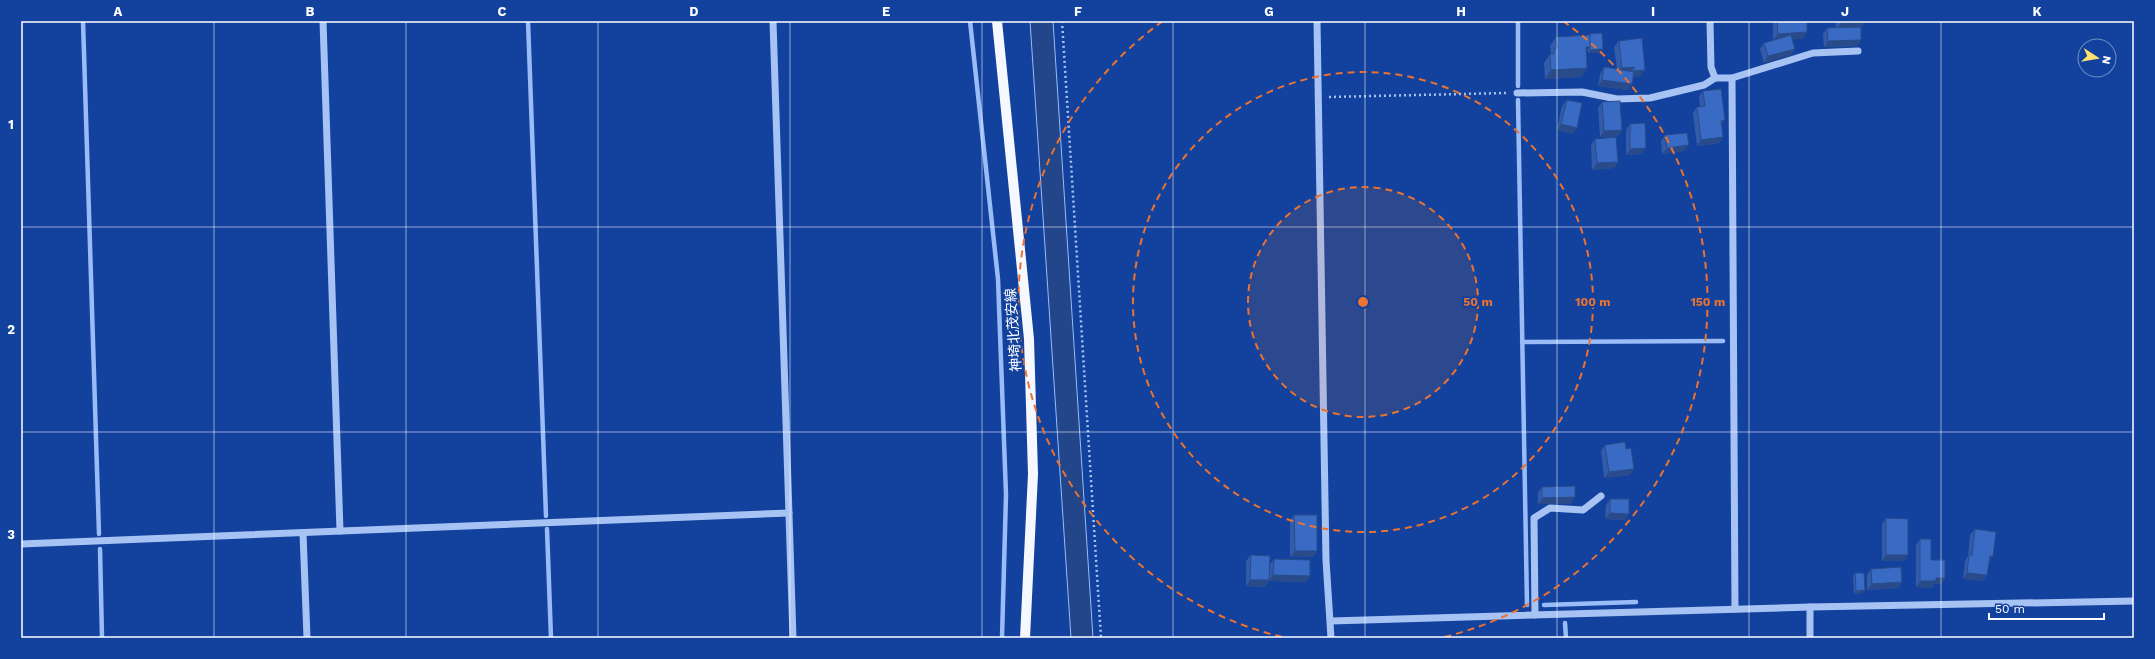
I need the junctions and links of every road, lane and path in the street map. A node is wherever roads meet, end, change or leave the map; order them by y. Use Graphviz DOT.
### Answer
graph roads {
  1 [pos="323,21"];
  2 [pos="773,21"];
  3 [pos="997,21"];
  4 [pos="1062,21"];
  5 [pos="1317,21"];
  6 [pos="1710,21"];
  7 [pos="1858,51"];
  8 [pos="1715,78"];
  9 [pos="1732,78"];
  10 [pos="1517,93"];
  11 [pos="1328,97"];
  12 [pos="1601,496"];
  13 [pos="789,513"];
  14 [pos="340,531"];
  15 [pos="304,533"];
  16 [pos="21,544"];
  17 [pos="2134,601"];
  18 [pos="1810,607"];
  19 [pos="1735,609"];
  20 [pos="1535,615"];
  21 [pos="1331,621"];
  22 [pos="307,638"];
  23 [pos="793,638"];
  24 [pos="1025,638"];
  25 [pos="1101,638"];
  26 [pos="1331,638"];
  27 [pos="1810,638"];
  1 -- 14 [label="street"];
  2 -- 13 [label="street"];
  3 -- 24 [label="main road, 神埼北茂安線"];
  4 -- 25 [label="path"];
  5 -- 21 [label="street"];
  6 -- 8 [label="street"];
  7 -- 9 [label="street"];
  8 -- 9 [label="street"];
  8 -- 10 [label="street"];
  9 -- 19 [label="street"];
  10 -- 11 [label="path"];
  12 -- 20 [label="street"];
  13 -- 14 [label="street"];
  13 -- 23 [label="street"];
  14 -- 15 [label="street"];
  15 -- 16 [label="street"];
  15 -- 22 [label="street"];
  17 -- 18 [label="street"];
  18 -- 19 [label="street"];
  18 -- 27 [label="street"];
  19 -- 20 [label="street"];
  20 -- 21 [label="street"];
  21 -- 26 [label="street"];
}
